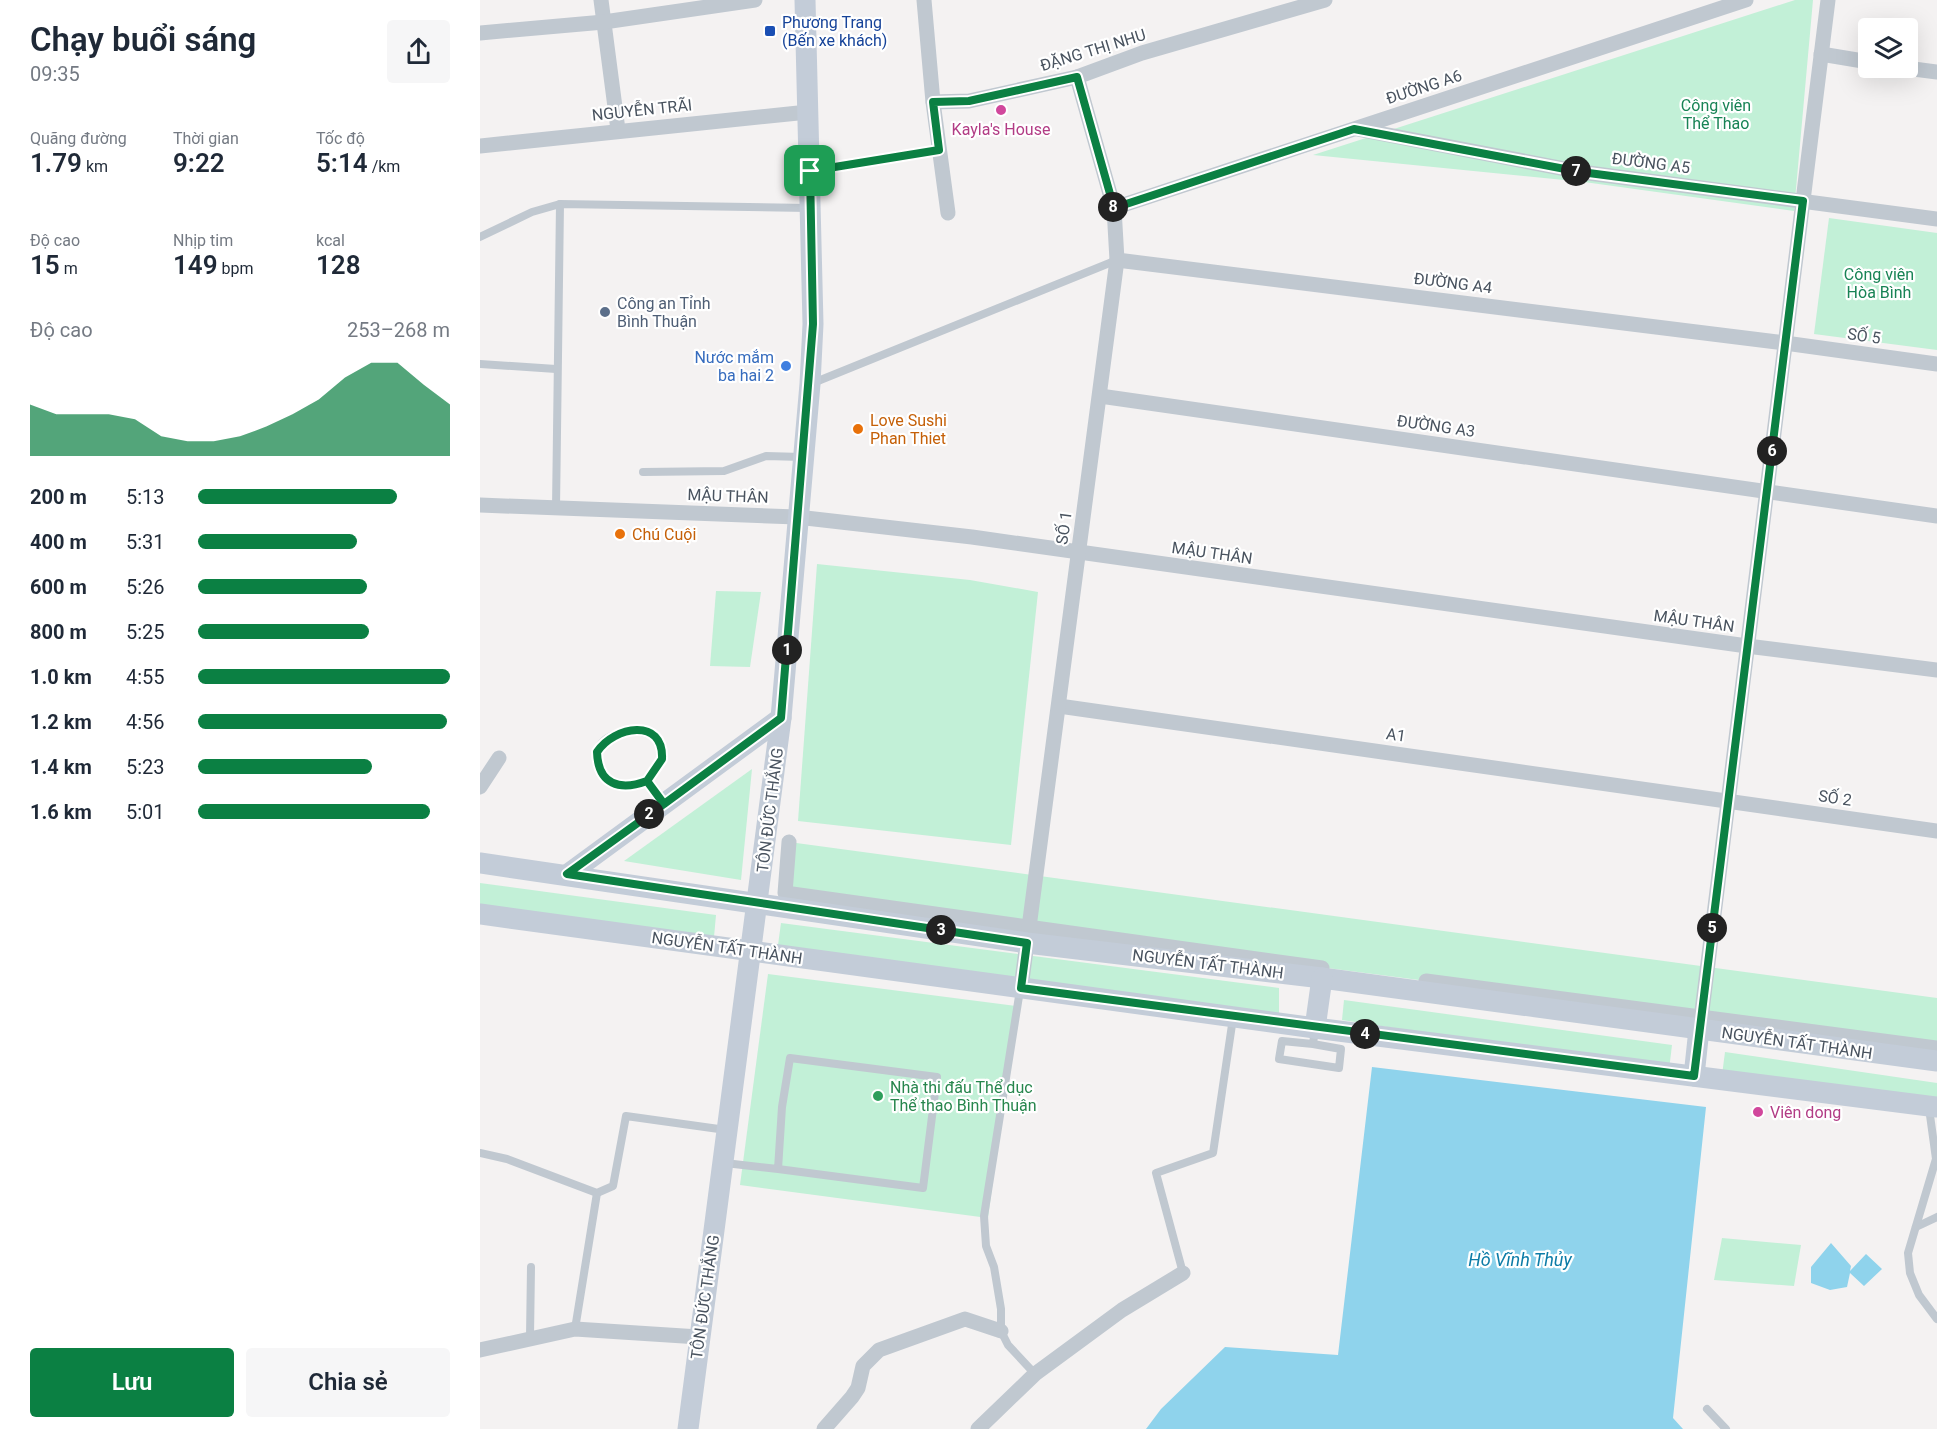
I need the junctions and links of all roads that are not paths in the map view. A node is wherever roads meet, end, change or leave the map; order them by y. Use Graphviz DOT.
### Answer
graph roads {
  1 [pos="601,0"];
  2 [pos="754,0"];
  3 [pos="805,0"];
  4 [pos="924,0"];
  5 [pos="1325,0"];
  6 [pos="1746,0"];
  7 [pos="1828,0"];
  8 [pos="604,22"];
  9 [pos="480,33"];
  10 [pos="1821,54"];
  11 [pos="1858,60"];
  12 [pos="1918,70"];
  13 [pos="1937,72"];
  14 [pos="1077,77"];
  15 [pos="933,102"];
  16 [pos="808,112"];
  17 [pos="1354,129"];
  18 [pos="618,130"];
  19 [pos="480,146"];
  20 [pos="939,150"];
  21 [pos="810,171"];
  22 [pos="1803,201"];
  23 [pos="560,204"];
  24 [pos="811,208"];
  25 [pos="1114,208"];
  26 [pos="948,213"];
  27 [pos="1937,219"];
  28 [pos="480,237"];
  29 [pos="1117,260"];
  30 [pos="1785,343"];
  31 [pos="480,364"];
  32 [pos="1937,364"];
  33 [pos="556,369"];
  34 [pos="810,384"];
  35 [pos="1100,396"];
  36 [pos="802,457"];
  37 [pos="643,472"];
  38 [pos="1767,491"];
  39 [pos="480,505"];
  40 [pos="556,508"];
  41 [pos="1937,516"];
  42 [pos="797,517"];
  43 [pos="1079,553"];
  44 [pos="1747,646"];
  45 [pos="1937,670"];
  46 [pos="1059,706"];
  47 [pos="781,718"];
  48 [pos="499,758"];
  49 [pos="647,781"];
  50 [pos="480,787"];
  51 [pos="1728,800"];
  52 [pos="664,804"];
  53 [pos="1937,831"];
  54 [pos="789,842"];
  55 [pos="480,863"];
  56 [pos="567,874"];
  57 [pos="759,902"];
  58 [pos="480,915"];
  59 [pos="1028,936"];
  60 [pos="751,952"];
  61 [pos="1322,978"];
  62 [pos="1021,988"];
  63 [pos="1233,1017"];
  64 [pos="1700,1024"];
  65 [pos="1314,1036"];
  66 [pos="1937,1048"];
  67 [pos="1937,1061"];
  68 [pos="1694,1076"];
  69 [pos="1933,1107"];
  70 [pos="727,1130"];
  71 [pos="480,1154"];
  72 [pos="1936,1159"];
  73 [pos="723,1162"];
  74 [pos="778,1169"];
  75 [pos="597,1192"];
  76 [pos="1937,1217"];
  77 [pos="1916,1227"];
  78 [pos="531,1267"];
  79 [pos="1183,1274"];
  80 [pos="1937,1319"];
  81 [pos="574,1329"];
  82 [pos="1001,1331"];
  83 [pos="530,1337"];
  84 [pos="699,1337"];
  85 [pos="480,1350"];
  86 [pos="1035,1374"];
  87 [pos="1707,1409"];
  88 [pos="688,1429"];
  89 [pos="824,1429"];
  90 [pos="978,1429"];
  91 [pos="1726,1429"];
  1 -- 8 [label="street"];
  2 -- 8 [label="street"];
  3 -- 16 [label="street, TÔN ĐỨC THẮNG"];
  4 -- 15 [label="street"];
  5 -- 14 [label="street, ĐẶNG THỊ NHU"];
  6 -- 17 [label="street, ĐƯỜNG A6"];
  7 -- 10 [label="street"];
  8 -- 9 [label="street"];
  8 -- 18 [label="street"];
  10 -- 11 [label="street"];
  10 -- 22 [label="street"];
  12 -- 13 [label="street"];
  14 -- 15 [label="street, ĐẶNG THỊ NHU"];
  14 -- 25 [label="street, SỐ 1"];
  15 -- 20 [label="street"];
  16 -- 18 [label="street, NGUYỄN TRÃI"];
  16 -- 21 [label="street, TÔN ĐỨC THẮNG"];
  17 -- 22 [label="street, ĐƯỜNG A5"];
  17 -- 25 [label="street, ĐƯỜNG A6"];
  18 -- 19 [label="street, NGUYỄN TRÃI"];
  20 -- 21 [label="lane"];
  20 -- 26 [label="street"];
  21 -- 24 [label="street, TÔN ĐỨC THẮNG"];
  22 -- 27 [label="street, ĐƯỜNG A5"];
  22 -- 30 [label="street"];
  23 -- 24 [label="lane"];
  23 -- 28 [label="lane"];
  23 -- 33 [label="lane"];
  24 -- 34 [label="street, TÔN ĐỨC THẮNG"];
  25 -- 29 [label="street, SỐ 1"];
  29 -- 30 [label="street, ĐƯỜNG A4"];
  29 -- 34 [label="lane"];
  29 -- 35 [label="street, SỐ 1"];
  30 -- 32 [label="street, SỐ 5"];
  30 -- 38 [label="street"];
  31 -- 33 [label="lane"];
  33 -- 40 [label="lane"];
  34 -- 36 [label="street, TÔN ĐỨC THẮNG"];
  35 -- 38 [label="street, ĐƯỜNG A3"];
  35 -- 43 [label="street, SỐ 1"];
  36 -- 37 [label="lane"];
  36 -- 42 [label="street, TÔN ĐỨC THẮNG"];
  38 -- 41 [label="street, ĐƯỜNG A3"];
  38 -- 44 [label="street"];
  39 -- 40 [label="street, MẬU THÂN"];
  40 -- 42 [label="street, MẬU THÂN"];
  42 -- 43 [label="street, MẬU THÂN"];
  42 -- 47 [label="street, TÔN ĐỨC THẮNG"];
  43 -- 44 [label="street, MẬU THÂN"];
  43 -- 46 [label="street, SỐ 1"];
  44 -- 45 [label="street, MẬU THÂN"];
  44 -- 51 [label="street"];
  46 -- 51 [label="street, A1"];
  46 -- 59 [label="street, SỐ 1"];
  47 -- 52 [label="street"];
  47 -- 57 [label="street, TÔN ĐỨC THẮNG"];
  48 -- 50 [label="street"];
  49 -- 49 [label="lane"];
  49 -- 52 [label="lane"];
  51 -- 53 [label="street, SỐ 2"];
  51 -- 64 [label="street"];
  52 -- 56 [label="street"];
  54 -- 59 [label="street"];
  55 -- 56 [label="street, NGUYỄN TẤT THÀNH"];
  56 -- 57 [label="street, NGUYỄN TẤT THÀNH"];
  57 -- 59 [label="street, NGUYỄN TẤT THÀNH"];
  57 -- 60 [label="street, TÔN ĐỨC THẮNG"];
  58 -- 60 [label="street, NGUYỄN TẤT THÀNH"];
  59 -- 61 [label="street, NGUYỄN TẤT THÀNH"];
  59 -- 62 [label="street, SỐ 1"];
  59 -- 64 [label="street"];
  60 -- 62 [label="street, NGUYỄN TẤT THÀNH"];
  60 -- 70 [label="street, TÔN ĐỨC THẮNG"];
  61 -- 64 [label="street, NGUYỄN TẤT THÀNH"];
  61 -- 65 [label="street"];
  62 -- 63 [label="street, NGUYỄN TẤT THÀNH"];
  62 -- 82 [label="lane"];
  63 -- 65 [label="street, NGUYỄN TẤT THÀNH"];
  63 -- 79 [label="lane"];
  64 -- 66 [label="street"];
  64 -- 67 [label="street, NGUYỄN TẤT THÀNH"];
  64 -- 68 [label="street"];
  65 -- 65 [label="lane"];
  65 -- 68 [label="street, NGUYỄN TẤT THÀNH"];
  68 -- 69 [label="street, NGUYỄN TẤT THÀNH"];
  69 -- 72 [label="lane"];
  70 -- 73 [label="street, TÔN ĐỨC THẮNG"];
  70 -- 75 [label="lane"];
  71 -- 75 [label="lane"];
  72 -- 77 [label="lane"];
  73 -- 74 [label="lane"];
  73 -- 84 [label="street, TÔN ĐỨC THẮNG"];
  74 -- 74 [label="lane"];
  75 -- 81 [label="lane"];
  76 -- 77 [label="lane"];
  77 -- 80 [label="lane"];
  78 -- 83 [label="lane"];
  79 -- 86 [label="street"];
  81 -- 83 [label="street"];
  81 -- 84 [label="street"];
  82 -- 86 [label="lane"];
  82 -- 89 [label="street"];
  83 -- 85 [label="street"];
  84 -- 88 [label="street, TÔN ĐỨC THẮNG"];
  86 -- 90 [label="street"];
  87 -- 91 [label="lane"];
}
